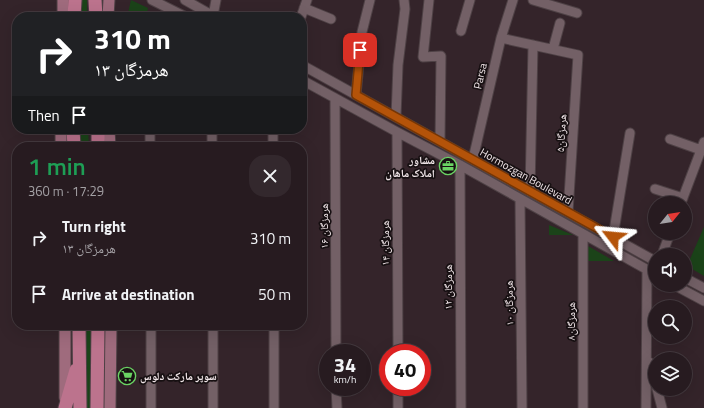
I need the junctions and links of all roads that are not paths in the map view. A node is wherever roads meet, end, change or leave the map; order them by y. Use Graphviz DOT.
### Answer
graph roads {
  1 [pos="63,0"];
  2 [pos="75,0"];
  3 [pos="95,0"];
  4 [pos="109,0"];
  5 [pos="152,0"];
  6 [pos="185,0"];
  7 [pos="216,0"];
  8 [pos="370,0"];
  9 [pos="404,0"];
  10 [pos="429,0"];
  11 [pos="470,0"];
  12 [pos="514,0"];
  13 [pos="533,0"];
  14 [pos="564,4"];
  15 [pos="304,8"];
  16 [pos="63,12"];
  17 [pos="74,12"];
  18 [pos="96,12"];
  19 [pos="108,12"];
  20 [pos="168,12"];
  21 [pos="207,12"];
  22 [pos="214,12"];
  23 [pos="578,13"];
  24 [pos="331,19"];
  25 [pos="560,23"];
  26 [pos="461,31"];
  27 [pos="501,38"];
  28 [pos="533,45"];
  29 [pos="553,49"];
  30 [pos="307,68"];
  31 [pos="307,83"];
  32 [pos="356,95"];
  33 [pos="335,98"];
  34 [pos="396,117"];
  35 [pos="397,132"];
  36 [pos="630,133"];
  37 [pos="670,139"];
  38 [pos="440,141"];
  39 [pos="702,146"];
  40 [pos="473,159"];
  41 [pos="460,165"];
  42 [pos="655,189"];
  43 [pos="530,192"];
  44 [pos="671,196"];
  45 [pos="684,196"];
  46 [pos="520,199"];
  47 [pos="568,212"];
  48 [pos="583,234"];
  49 [pos="613,237"];
  50 [pos="648,257"];
  51 [pos="648,270"];
  52 [pos="692,282"];
  53 [pos="704,288"];
  54 [pos="650,292"];
  55 [pos="687,292"];
  56 [pos="702,300"];
  57 [pos="704,311"];
  58 [pos="65,330"];
  59 [pos="79,330"];
  60 [pos="98,330"];
  61 [pos="110,330"];
  62 [pos="151,330"];
  63 [pos="213,330"];
  64 [pos="274,330"];
  65 [pos="336,344"];
  66 [pos="398,344"];
  67 [pos="646,351"];
  68 [pos="80,353"];
  69 [pos="648,358"];
  70 [pos="336,396"];
  71 [pos="398,396"];
  72 [pos="659,396"];
  73 [pos="98,406"];
  74 [pos="65,408"];
  75 [pos="80,408"];
  76 [pos="110,408"];
  77 [pos="151,408"];
  78 [pos="213,408"];
  79 [pos="274,408"];
  80 [pos="337,408"];
  81 [pos="398,408"];
  82 [pos="461,408"];
  83 [pos="522,408"];
  84 [pos="583,408"];
  85 [pos="646,408"];
  86 [pos="662,408"];
  1 -- 16 [label="main road"];
  2 -- 17 [label="highway"];
  3 -- 18 [label="highway"];
  4 -- 19 [label="main road"];
  5 -- 20 [label="street"];
  6 -- 21 [label="street"];
  7 -- 22 [label="street"];
  8 -- 32 [label="street"];
  9 -- 34 [label="street"];
  10 -- 38 [label="street"];
  11 -- 26 [label="street"];
  12 -- 27 [label="street, Parsa"];
  13 -- 14 [label="street"];
  14 -- 23 [label="street"];
  15 -- 24 [label="street"];
  25 -- 29 [label="street"];
  27 -- 28 [label="street"];
  27 -- 40 [label="street, Parsa"];
  28 -- 29 [label="street"];
  28 -- 43 [label="street"];
  29 -- 47 [label="street, هرمزگان۵"];
  30 -- 32 [label="street, Hormozgan Boulevard"];
  31 -- 33 [label="street, Hormozgan Boulevard"];
  32 -- 34 [label="street, Hormozgan Boulevard"];
  33 -- 35 [label="street, Hormozgan Boulevard"];
  33 -- 65 [label="street, هرمزگان ۱۶"];
  34 -- 38 [label="street, Hormozgan Boulevard"];
  35 -- 41 [label="street, Hormozgan Boulevard"];
  35 -- 66 [label="street, هرمزگان ۱۴"];
  36 -- 49 [label="street"];
  37 -- 39 [label="street"];
  38 -- 40 [label="street, Hormozgan Boulevard"];
  39 -- 45 [label="street"];
  40 -- 43 [label="street, Hormozgan Boulevard"];
  41 -- 46 [label="street, Hormozgan Boulevard"];
  41 -- 82 [label="street, هرمزگان ۱۲"];
  42 -- 44 [label="street"];
  43 -- 47 [label="street, Hormozgan Boulevard"];
  46 -- 48 [label="street, Hormozgan Boulevard"];
  46 -- 83 [label="street, هرمزگان ۱۰"];
  47 -- 49 [label="street, Hormozgan Boulevard"];
  48 -- 51 [label="street, Hormozgan Boulevard"];
  48 -- 84 [label="street, هرمزگان۸"];
  49 -- 50 [label="street, Hormozgan Boulevard"];
  52 -- 53 [label="street"];
  54 -- 67 [label="street"];
  55 -- 56 [label="street"];
  56 -- 57 [label="street"];
  58 -- 74 [label="main road"];
  59 -- 68 [label="highway"];
  60 -- 73 [label="highway"];
  61 -- 76 [label="main road"];
  62 -- 77 [label="street"];
  63 -- 78 [label="street"];
  64 -- 79 [label="street"];
  67 -- 69 [label="street"];
  67 -- 85 [label="street"];
  68 -- 74 [label="highway"];
  68 -- 75 [label="highway"];
  70 -- 80 [label="street"];
  71 -- 81 [label="street"];
  72 -- 86 [label="street"];
}
